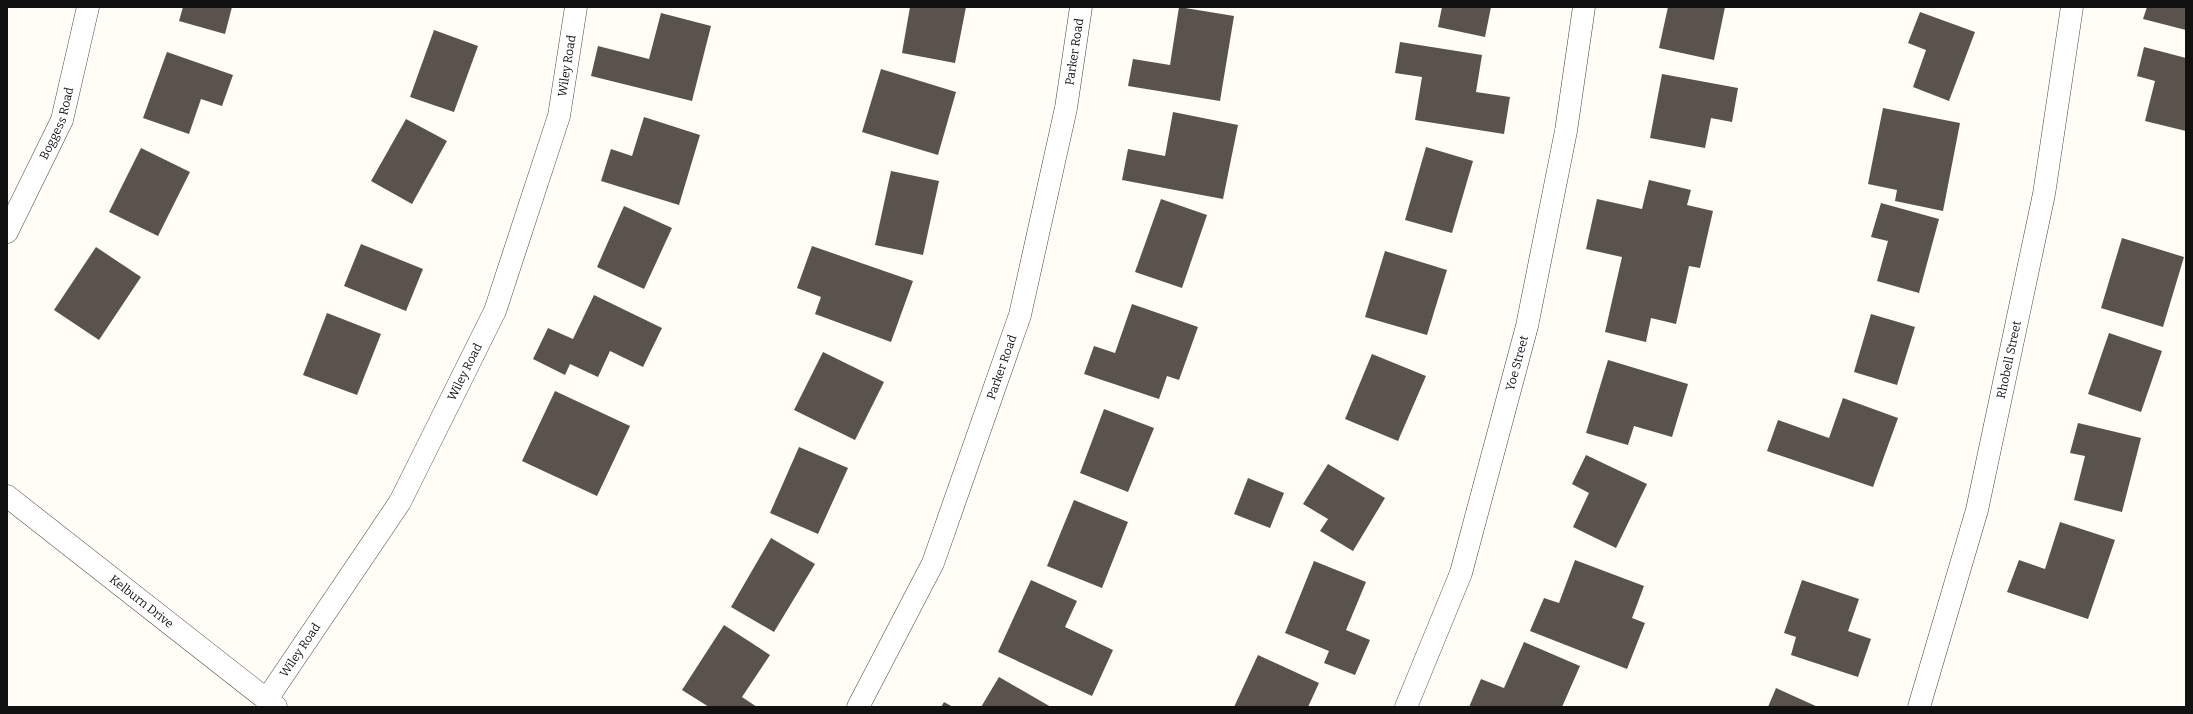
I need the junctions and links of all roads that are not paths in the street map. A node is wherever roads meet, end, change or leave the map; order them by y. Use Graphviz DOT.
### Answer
graph roads {
  1 [pos="88,7"];
  2 [pos="576,7"];
  3 [pos="1081,7"];
  4 [pos="1584,7"];
  5 [pos="2072,7"];
  6 [pos="7,232"];
  7 [pos="7,496"];
  8 [pos="272,703"];
  9 [pos="858,707"];
  10 [pos="1406,707"];
  11 [pos="1919,707"];
  1 -- 6 [label="street, Boggess Road"];
  2 -- 8 [label="street, Wiley Road"];
  3 -- 9 [label="street, Parker Road"];
  4 -- 10 [label="street, Yoe Street"];
  5 -- 11 [label="street, Rhobell Street"];
  7 -- 8 [label="street, Kelburn Drive"];
}
